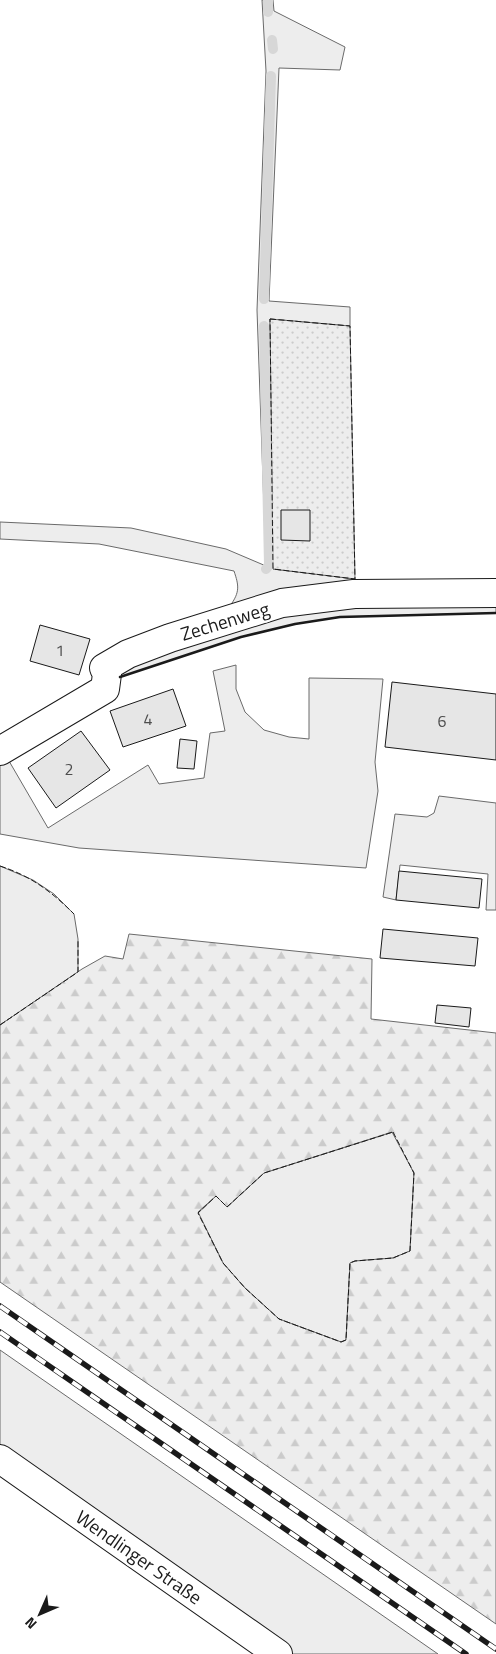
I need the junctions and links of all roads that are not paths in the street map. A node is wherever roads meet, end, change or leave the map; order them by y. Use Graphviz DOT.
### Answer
graph roads {
  1 [pos="496,593"];
  2 [pos="0,751"];
  3 [pos="0,1459"];
  4 [pos="278,1654"];
  1 -- 2 [label="street, Zechenweg"];
  3 -- 4 [label="street, Wendlinger Straße"];
}
